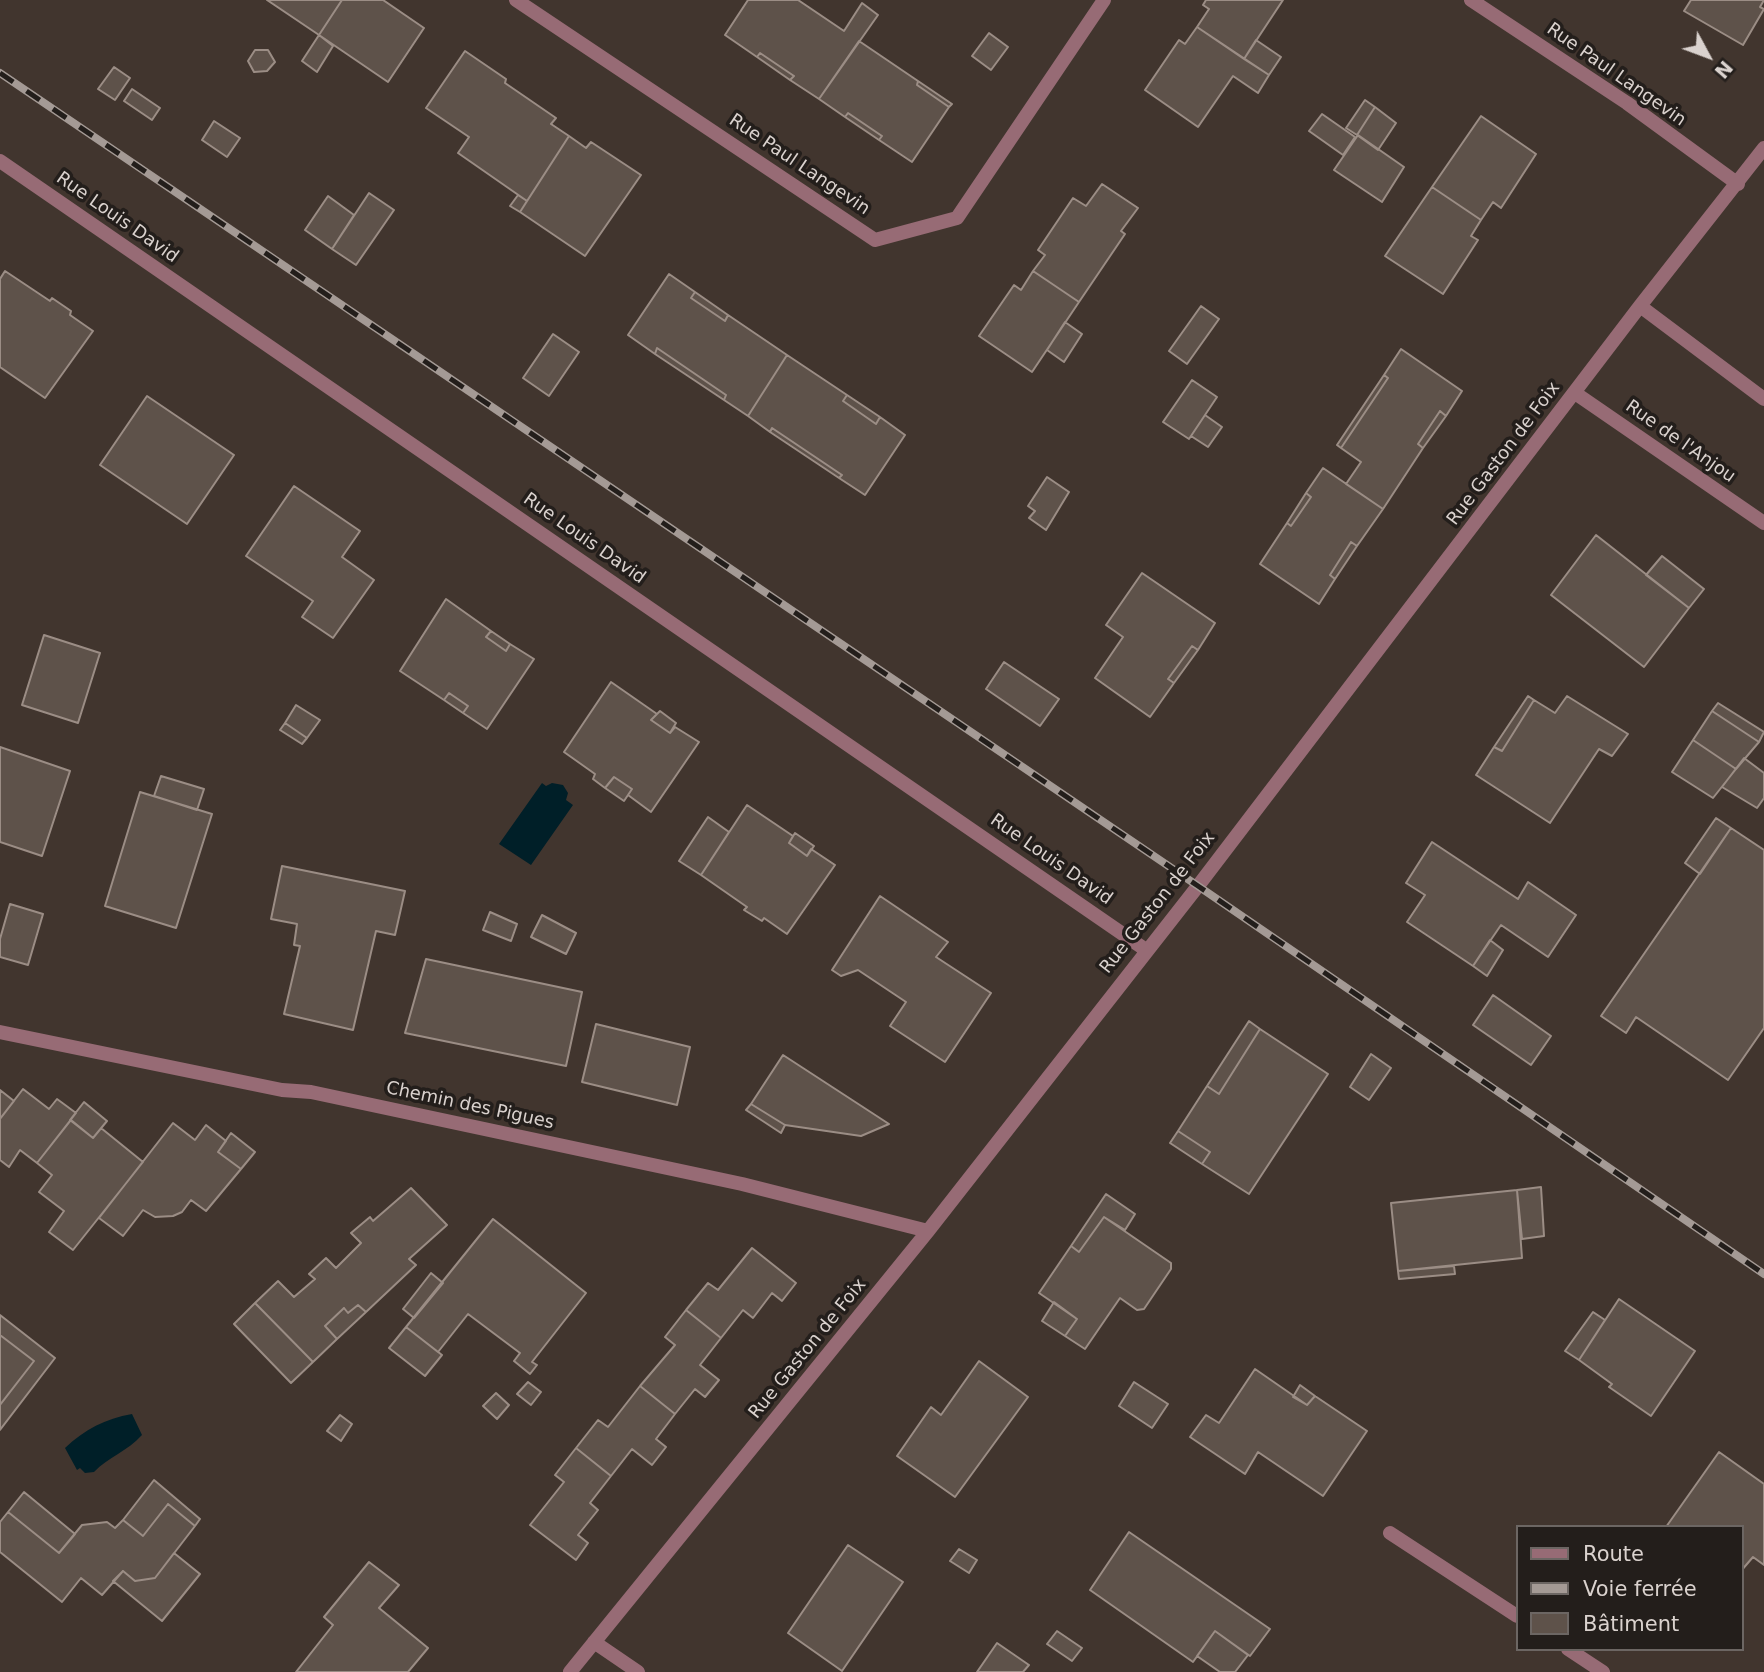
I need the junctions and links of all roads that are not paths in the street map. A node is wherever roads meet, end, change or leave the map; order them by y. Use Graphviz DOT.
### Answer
graph roads {
  1 [pos="516,0"];
  2 [pos="1104,0"];
  3 [pos="1471,0"];
  4 [pos="1764,148"];
  5 [pos="0,161"];
  6 [pos="1738,184"];
  7 [pos="1640,306"];
  8 [pos="1575,393"];
  9 [pos="1764,399"];
  10 [pos="1764,523"];
  11 [pos="1146,950"];
  12 [pos="0,1032"];
  13 [pos="928,1231"];
  14 [pos="1390,1533"];
  15 [pos="1516,1615"];
  16 [pos="594,1642"];
  17 [pos="1571,1651"];
  18 [pos="570,1672"];
  19 [pos="638,1672"];
  20 [pos="1602,1672"];
  1 -- 2 [label="street, Rue Paul Langevin"];
  3 -- 6 [label="street, Rue Paul Langevin"];
  4 -- 6 [label="street, Rue Gaston de Foix"];
  5 -- 11 [label="street, Rue Louis David"];
  6 -- 7 [label="street, Rue Gaston de Foix"];
  7 -- 8 [label="street, Rue Gaston de Foix"];
  7 -- 9 [label="street"];
  8 -- 10 [label="street, Rue de l'Anjou"];
  8 -- 11 [label="street, Rue Gaston de Foix"];
  11 -- 13 [label="street, Rue Gaston de Foix"];
  12 -- 13 [label="street, Chemin des Pigues"];
  13 -- 16 [label="street, Rue Gaston de Foix"];
  14 -- 15 [label="street"];
  16 -- 18 [label="street, Rue Gaston de Foix"];
  16 -- 19 [label="street"];
  17 -- 20 [label="street"];
}
